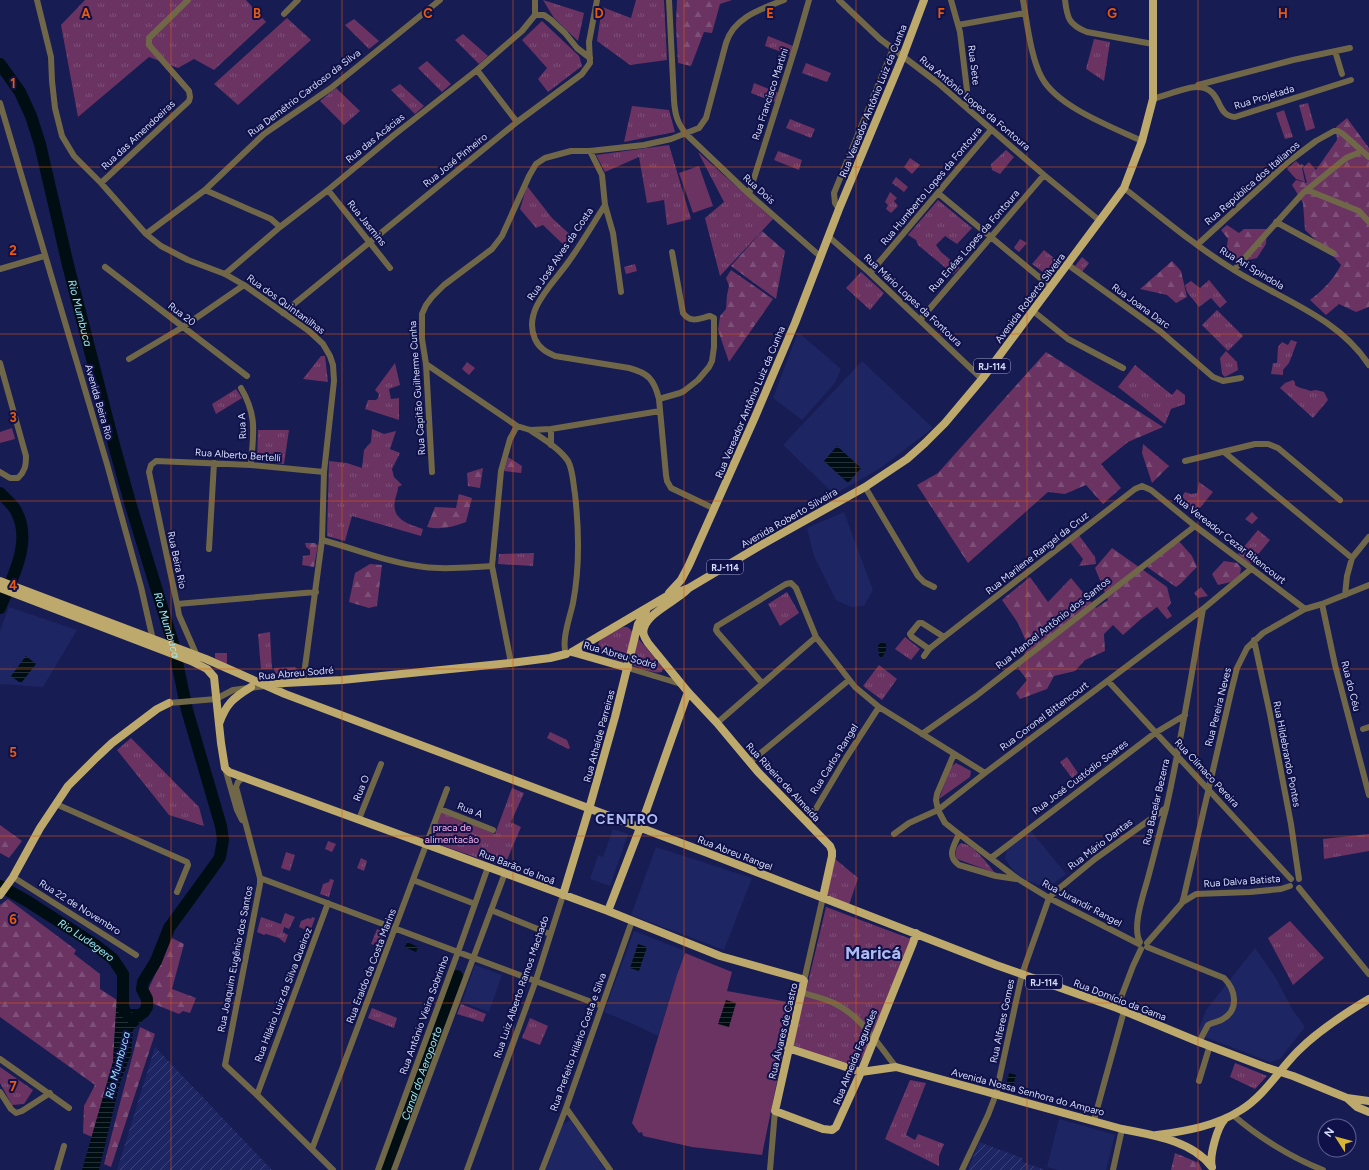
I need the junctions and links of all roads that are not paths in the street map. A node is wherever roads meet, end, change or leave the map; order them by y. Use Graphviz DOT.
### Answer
graph roads {
  1 [pos="37,0"];
  2 [pos="188,0"];
  3 [pos="298,0"];
  4 [pos="440,0"];
  5 [pos="535,0"];
  6 [pos="597,0"];
  7 [pos="669,0"];
  8 [pos="784,0"];
  9 [pos="809,0"];
  10 [pos="838,0"];
  11 [pos="924,0"];
  12 [pos="951,0"];
  13 [pos="1023,0"];
  14 [pos="1065,0"];
  15 [pos="1153,0"];
  16 [pos="1025,13"];
  17 [pos="284,14"];
  18 [pos="536,15"];
  19 [pos="958,25"];
  20 [pos="1153,44"];
  21 [pos="1350,48"];
  22 [pos="893,49"];
  23 [pos="1335,51"];
  24 [pos="903,56"];
  25 [pos="590,58"];
  26 [pos="477,70"];
  27 [pos="1342,74"];
  28 [pos="1351,80"];
  29 [pos="1194,87"];
  30 [pos="1153,99"];
  31 [pos="0,102"];
  32 [pos="967,107"];
  33 [pos="517,122"];
  34 [pos="992,130"];
  35 [pos="686,134"];
  36 [pos="1142,141"];
  37 [pos="590,151"];
  38 [pos="1358,154"];
  39 [pos="1369,157"];
  40 [pos="1044,175"];
  41 [pos="101,183"];
  42 [pos="1124,188"];
  43 [pos="205,190"];
  44 [pos="328,190"];
  45 [pos="1306,190"];
  46 [pos="749,194"];
  47 [pos="938,194"];
  48 [pos="605,205"];
  49 [pos="839,209"];
  50 [pos="1100,221"];
  51 [pos="1276,222"];
  52 [pos="1369,222"];
  53 [pos="280,227"];
  54 [pos="146,234"];
  55 [pos="829,237"];
  56 [pos="991,237"];
  57 [pos="370,242"];
  58 [pos="1197,245"];
  59 [pos="672,252"];
  60 [pos="1333,253"];
  61 [pos="44,256"];
  62 [pos="822,257"];
  63 [pos="1067,264"];
  64 [pos="105,267"];
  65 [pos="390,268"];
  66 [pos="0,269"];
  67 [pos="1234,270"];
  68 [pos="870,273"];
  69 [pos="226,274"];
  70 [pos="244,285"];
  71 [pos="1051,287"];
  72 [pos="622,292"];
  73 [pos="1033,311"];
  74 [pos="283,313"];
  75 [pos="920,320"];
  76 [pos="183,327"];
  77 [pos="1366,355"];
  78 [pos="129,359"];
  79 [pos="0,363"];
  80 [pos="426,364"];
  81 [pos="1369,365"];
  82 [pos="1123,368"];
  83 [pos="247,376"];
  84 [pos="1242,378"];
  85 [pos="982,379"];
  86 [pos="241,388"];
  87 [pos="659,399"];
  88 [pos="660,411"];
  89 [pos="517,426"];
  90 [pos="551,429"];
  91 [pos="530,430"];
  92 [pos="551,445"];
  93 [pos="1224,452"];
  94 [pos="1185,461"];
  95 [pos="214,463"];
  96 [pos="151,465"];
  97 [pos="251,465"];
  98 [pos="0,472"];
  99 [pos="324,472"];
  100 [pos="432,472"];
  101 [pos="1142,486"];
  102 [pos="865,487"];
  103 [pos="1340,500"];
  104 [pos="715,509"];
  105 [pos="1195,526"];
  106 [pos="1369,538"];
  107 [pos="322,540"];
  108 [pos="208,549"];
  109 [pos="1352,558"];
  110 [pos="492,566"];
  111 [pos="1251,569"];
  112 [pos="1,585"];
  113 [pos="1369,585"];
  114 [pos="934,587"];
  115 [pos="689,588"];
  116 [pos="19,592"];
  117 [pos="316,592"];
  118 [pos="1345,595"];
  119 [pos="666,596"];
  120 [pos="176,604"];
  121 [pos="1322,604"];
  122 [pos="650,607"];
  123 [pos="1203,609"];
  124 [pos="1305,609"];
  125 [pos="816,637"];
  126 [pos="944,637"];
  127 [pos="153,640"];
  128 [pos="1254,640"];
  129 [pos="161,646"];
  130 [pos="929,649"];
  131 [pos="569,653"];
  132 [pos="924,656"];
  133 [pos="193,657"];
  134 [pos="511,663"];
  135 [pos="628,668"];
  136 [pos="849,680"];
  137 [pos="1108,681"];
  138 [pos="303,682"];
  139 [pos="762,683"];
  140 [pos="681,684"];
  141 [pos="266,686"];
  142 [pos="251,687"];
  143 [pos="688,692"];
  144 [pos="216,699"];
  145 [pos="170,703"];
  146 [pos="879,707"];
  147 [pos="1184,715"];
  148 [pos="717,723"];
  149 [pos="219,725"];
  150 [pos="1155,733"];
  151 [pos="922,734"];
  152 [pos="954,754"];
  153 [pos="1176,755"];
  154 [pos="750,762"];
  155 [pos="380,764"];
  156 [pos="225,768"];
  157 [pos="985,773"];
  158 [pos="244,777"];
  159 [pos="447,788"];
  160 [pos="1208,789"];
  161 [pos="1369,796"];
  162 [pos="56,804"];
  163 [pos="1166,808"];
  164 [pos="440,809"];
  165 [pos="589,809"];
  166 [pos="938,810"];
  167 [pos="359,819"];
  168 [pos="808,822"];
  169 [pos="640,828"];
  170 [pos="494,830"];
  171 [pos="248,834"];
  172 [pos="894,834"];
  173 [pos="959,834"];
  174 [pos="427,844"];
  175 [pos="991,858"];
  176 [pos="488,867"];
  177 [pos="505,873"];
  178 [pos="13,877"];
  179 [pos="260,878"];
  180 [pos="1018,879"];
  181 [pos="1294,879"];
  182 [pos="413,880"];
  183 [pos="1188,884"];
  184 [pos="2,892"];
  185 [pos="177,892"];
  186 [pos="1196,894"];
  187 [pos="563,895"];
  188 [pos="823,897"];
  189 [pos="1049,898"];
  190 [pos="1182,902"];
  191 [pos="328,903"];
  192 [pos="475,904"];
  193 [pos="491,910"];
  194 [pos="608,911"];
  195 [pos="632,921"];
  196 [pos="396,928"];
  197 [pos="916,933"];
  198 [pos="550,934"];
  199 [pos="1143,945"];
  200 [pos="458,952"];
  201 [pos="136,955"];
  202 [pos="472,957"];
  203 [pos="1022,974"];
  204 [pos="1369,974"];
  205 [pos="536,980"];
  206 [pos="804,981"];
  207 [pos="801,992"];
  208 [pos="1369,1000"];
  209 [pos="602,1006"];
  210 [pos="1120,1010"];
  211 [pos="874,1038"];
  212 [pos="1199,1042"];
  213 [pos="1210,1046"];
  214 [pos="788,1048"];
  215 [pos="0,1059"];
  216 [pos="896,1067"];
  217 [pos="1279,1071"];
  218 [pos="861,1072"];
  219 [pos="1199,1081"];
  220 [pos="0,1092"];
  221 [pos="50,1093"];
  222 [pos="996,1094"];
  223 [pos="257,1095"];
  224 [pos="1347,1098"];
  225 [pos="1369,1101"];
  226 [pos="69,1108"];
  227 [pos="566,1108"];
  228 [pos="775,1110"];
  229 [pos="1366,1111"];
  230 [pos="1233,1115"];
  231 [pos="1369,1118"];
  232 [pos="1225,1119"];
  233 [pos="1094,1120"];
  234 [pos="1122,1129"];
  235 [pos="1154,1136"];
  236 [pos="64,1146"];
  237 [pos="312,1149"];
  238 [pos="1212,1168"];
  239 [pos="57,1170"];
  240 [pos="333,1170"];
  241 [pos="378,1170"];
  242 [pos="394,1170"];
  243 [pos="467,1170"];
  244 [pos="542,1170"];
  245 [pos="610,1170"];
  246 [pos="770,1170"];
  247 [pos="962,1170"];
  248 [pos="1113,1170"];
  249 [pos="1323,1170"];
  1 -- 41 [label="street, Rua dos Quintanilhas"];
  2 -- 41 [label="street, Rua das Amendoeiras"];
  3 -- 17 [label="street"];
  4 -- 43 [label="street, Rua Demétrio Cardoso da Silva"];
  5 -- 18 [label="street"];
  6 -- 25 [label="street, Rua José Pinheiro"];
  7 -- 35 [label="street, Rua Dois"];
  8 -- 35 [label="street, Rua Capitão Guilherme Cunha"];
  9 -- 46 [label="street, Rua Francisco Martini"];
  10 -- 22 [label="street, Rua Antônio Lopes da Fontoura"];
  11 -- 24 [label="main road, Rua Vereador Antônio Luiz da Cunha"];
  12 -- 19 [label="street, Rua Sete"];
  13 -- 16 [label="street"];
  14 -- 20 [label="street"];
  15 -- 20 [label="main road, Avenida Roberto Silveira / RJ-114"];
  16 -- 19 [label="street"];
  16 -- 36 [label="street"];
  18 -- 25 [label="street"];
  18 -- 26 [label="street, Rua das Acácias"];
  19 -- 32 [label="street, Rua Sete"];
  20 -- 30 [label="main road, Avenida Roberto Silveira / RJ-114"];
  21 -- 23 [label="street"];
  22 -- 24 [label="street, Rua Antônio Lopes da Fontoura"];
  22 -- 49 [label="street, Rua Vereador Antônio Luiz da Cunha"];
  23 -- 27 [label="street"];
  23 -- 29 [label="street"];
  24 -- 32 [label="street, Rua Antônio Lopes da Fontoura"];
  24 -- 49 [label="main road, Rua Vereador Antônio Luiz da Cunha"];
  25 -- 33 [label="street, Rua José Pinheiro"];
  26 -- 33 [label="street"];
  26 -- 44 [label="street, Rua das Acácias"];
  28 -- 29 [label="street, Rua Projetada"];
  29 -- 30 [label="street"];
  30 -- 36 [label="main road, Avenida Roberto Silveira / RJ-114"];
  31 -- 61 [label="street, Avenida Beira Rio"];
  32 -- 34 [label="street, Rua Antônio Lopes da Fontoura"];
  33 -- 57 [label="street, Rua José Pinheiro"];
  34 -- 40 [label="street, Rua Antônio Lopes da Fontoura"];
  34 -- 47 [label="street, Rua Humberto Lopes da Fontoura"];
  35 -- 37 [label="street, Rua Capitão Guilherme Cunha"];
  35 -- 46 [label="street, Rua Dois"];
  36 -- 42 [label="main road, Avenida Roberto Silveira / RJ-114"];
  37 -- 48 [label="street, Rua José Alves da Costa"];
  37 -- 80 [label="street, Rua Capitão Guilherme Cunha"];
  38 -- 45 [label="street"];
  39 -- 58 [label="street, Rua República dos Italianos"];
  40 -- 50 [label="street, Rua Antônio Lopes da Fontoura"];
  40 -- 56 [label="street, Rua Enéas Lopes da Fontoura"];
  41 -- 54 [label="street, Rua dos Quintanilhas"];
  42 -- 50 [label="main road, Avenida Roberto Silveira / RJ-114"];
  42 -- 58 [label="street, Rua Ari Spindola"];
  43 -- 53 [label="street"];
  43 -- 54 [label="street, Rua Demétrio Cardoso da Silva"];
  44 -- 53 [label="street, Rua das Acácias"];
  44 -- 57 [label="street, Rua Jasmins"];
  45 -- 51 [label="street"];
  45 -- 52 [label="street"];
  46 -- 62 [label="street, Rua Dois"];
  47 -- 56 [label="street"];
  47 -- 68 [label="street, Rua Humberto Lopes da Fontoura"];
  48 -- 72 [label="street, Rua José Alves da Costa"];
  48 -- 87 [label="street, Rua José Alves da Costa"];
  49 -- 55 [label="main road, Rua Vereador Antônio Luiz da Cunha"];
  50 -- 63 [label="main road, Avenida Roberto Silveira / RJ-114"];
  51 -- 60 [label="street"];
  51 -- 67 [label="street"];
  53 -- 69 [label="street, Rua das Acácias"];
  54 -- 69 [label="street, Rua dos Quintanilhas"];
  55 -- 62 [label="main road, Rua Vereador Antônio Luiz da Cunha"];
  55 -- 68 [label="street, Rua Mário Lopes da Fontoura"];
  56 -- 71 [label="street"];
  56 -- 75 [label="street, Rua Enéas Lopes da Fontoura"];
  57 -- 65 [label="street, Rua Jasmins"];
  57 -- 74 [label="street, Rua José Pinheiro"];
  58 -- 67 [label="street, Rua Ari Spindola"];
  59 -- 87 [label="street"];
  61 -- 66 [label="street"];
  61 -- 127 [label="street, Avenida Beira Rio"];
  62 -- 104 [label="main road, Rua Vereador Antônio Luiz da Cunha"];
  63 -- 71 [label="main road, Avenida Roberto Silveira / RJ-114"];
  63 -- 84 [label="street, Rua Joana Darc"];
  64 -- 76 [label="street, Rua 20"];
  67 -- 77 [label="street, Rua Ari Spindola"];
  68 -- 75 [label="street, Rua Mário Lopes da Fontoura"];
  69 -- 70 [label="street, Rua dos Quintanilhas"];
  70 -- 74 [label="street, Rua dos Quintanilhas"];
  70 -- 76 [label="street"];
  71 -- 73 [label="main road, Avenida Roberto Silveira / RJ-114"];
  73 -- 82 [label="street"];
  73 -- 85 [label="main road, Avenida Roberto Silveira / RJ-114"];
  74 -- 99 [label="street, Rua dos Quintanilhas"];
  75 -- 85 [label="street, Rua Mário Lopes da Fontoura"];
  76 -- 78 [label="street"];
  76 -- 83 [label="street, Rua 20"];
  77 -- 81 [label="street, Rua Ari Spindola"];
  79 -- 98 [label="street"];
  80 -- 89 [label="street"];
  80 -- 100 [label="street, Rua Capitão Guilherme Cunha"];
  85 -- 102 [label="main road, Avenida Roberto Silveira / RJ-114"];
  86 -- 97 [label="street, Rua A"];
  87 -- 88 [label="street, Rua José Alves da Costa"];
  88 -- 90 [label="street"];
  88 -- 104 [label="street, Rua José Alves da Costa"];
  89 -- 91 [label="street"];
  89 -- 110 [label="street"];
  90 -- 91 [label="street"];
  90 -- 92 [label="street"];
  91 -- 92 [label="street"];
  92 -- 131 [label="street"];
  93 -- 94 [label="street"];
  93 -- 103 [label="street"];
  93 -- 109 [label="street"];
  95 -- 96 [label="street, Rua Alberto Bertelli"];
  95 -- 97 [label="street, Rua Alberto Bertelli"];
  95 -- 108 [label="street"];
  96 -- 120 [label="street, Rua Beira Rio"];
  97 -- 99 [label="street, Rua Alberto Bertelli"];
  99 -- 107 [label="street, Rua dos Quintanilhas"];
  101 -- 105 [label="street, Rua Vereador Cezar Bitencourt"];
  101 -- 126 [label="street, Rua Marilene Rangel da Cruz"];
  102 -- 114 [label="street"];
  102 -- 115 [label="main road, Avenida Roberto Silveira / RJ-114"];
  104 -- 119 [label="main road, Rua Vereador Antônio Luiz da Cunha"];
  105 -- 111 [label="street, Rua Vereador Cezar Bitencourt"];
  105 -- 151 [label="street, Rua Manoel Antônio dos Santos"];
  106 -- 109 [label="street"];
  107 -- 110 [label="street"];
  107 -- 117 [label="street, Rua dos Quintanilhas"];
  109 -- 118 [label="street"];
  110 -- 134 [label="street"];
  111 -- 123 [label="street"];
  111 -- 124 [label="street, Rua Vereador Cezar Bitencourt"];
  112 -- 116 [label="main road"];
  113 -- 118 [label="street, Rua Pereira Neves"];
  115 -- 119 [label="main road, Avenida Roberto Silveira / RJ-114"];
  115 -- 140 [label="main road, Avenida Roberto Silveira / RJ-114"];
  116 -- 127 [label="main road"];
  116 -- 129 [label="main road"];
  117 -- 120 [label="street"];
  117 -- 138 [label="street, Rua dos Quintanilhas"];
  118 -- 121 [label="street, Rua Pereira Neves"];
  119 -- 122 [label="main road, Avenida Roberto Silveira / RJ-114"];
  120 -- 133 [label="street, Rua Beira Rio"];
  121 -- 124 [label="street, Rua Pereira Neves"];
  121 -- 161 [label="street, Rua do Céu"];
  122 -- 131 [label="main road, Avenida Roberto Silveira / RJ-114"];
  122 -- 135 [label="main road, Rua Athaíde Parreiras"];
  123 -- 137 [label="street, Rua Coronel Bittencourt"];
  123 -- 147 [label="street, Rua Bacelar Bezerra"];
  124 -- 128 [label="street, Rua Pereira Neves"];
  125 -- 136 [label="street"];
  125 -- 139 [label="street"];
  125 -- 139 [label="street"];
  126 -- 130 [label="street, Rua Marilene Rangel da Cruz"];
  126 -- 130 [label="street"];
  127 -- 129 [label="main road"];
  128 -- 160 [label="street, Rua Pereira Neves"];
  128 -- 181 [label="street, Rua Hildebrando Pontes"];
  129 -- 133 [label="main road"];
  130 -- 132 [label="street, Rua Marilene Rangel da Cruz"];
  131 -- 134 [label="main road, Rua Abreu Sodré"];
  131 -- 135 [label="main road, Rua Abreu Sodré"];
  133 -- 141 [label="main road, Rua Abreu Rangel"];
  133 -- 144 [label="main road, Rua Joaquim Eugênio dos Santos"];
  134 -- 138 [label="main road, Rua Abreu Sodré"];
  135 -- 140 [label="street, Rua Abreu Sodré"];
  135 -- 165 [label="main road, Rua Athaíde Parreiras"];
  136 -- 146 [label="street"];
  136 -- 154 [label="street"];
  137 -- 150 [label="street, Rua Clímaco Pereira"];
  137 -- 157 [label="street, Rua Coronel Bittencourt"];
  138 -- 141 [label="main road, Rua Abreu Sodré"];
  139 -- 148 [label="street"];
  140 -- 143 [label="main road, RJ-114"];
  141 -- 142 [label="street, Rua Abreu Sodré"];
  141 -- 165 [label="main road, Rua Abreu Rangel"];
  142 -- 144 [label="street, Rua Abreu Sodré"];
  142 -- 149 [label="main road"];
  143 -- 148 [label="main road, Rua Ribeiro de Almeida"];
  143 -- 169 [label="main road"];
  144 -- 145 [label="street, Rua Abreu Sodré"];
  144 -- 149 [label="main road, Rua Joaquim Eugênio dos Santos"];
  145 -- 162 [label="main road, Rua Abreu Sodré"];
  146 -- 151 [label="street"];
  146 -- 168 [label="street, Rua Carlos Rangel"];
  147 -- 150 [label="street, Rua José Custódio Soares"];
  147 -- 153 [label="street, Rua Bacelar Bezerra"];
  148 -- 154 [label="main road, Rua Ribeiro de Almeida"];
  149 -- 156 [label="main road, Rua Joaquim Eugênio dos Santos"];
  150 -- 153 [label="street, Rua Clímaco Pereira"];
  150 -- 175 [label="street, Rua José Custódio Soares"];
  151 -- 152 [label="street"];
  152 -- 157 [label="street"];
  152 -- 166 [label="street"];
  153 -- 160 [label="street, Rua Clímaco Pereira"];
  153 -- 163 [label="street, Rua Bacelar Bezerra"];
  154 -- 168 [label="main road, Rua Ribeiro de Almeida"];
  155 -- 167 [label="street, Rua O"];
  156 -- 158 [label="main road, Rua Barão de Inoã"];
  156 -- 171 [label="street, Rua Joaquim Eugênio dos Santos"];
  157 -- 166 [label="street, Rua Coronel Bittencourt"];
  158 -- 167 [label="main road, Rua Barão de Inoã"];
  158 -- 171 [label="street, Rua Joaquim Eugênio dos Santos"];
  159 -- 164 [label="street, Rua Eraldo da Costa Marins"];
  160 -- 181 [label="street, Rua Clímaco Pereira"];
  160 -- 183 [label="street, Rua Pereira Neves"];
  162 -- 178 [label="main road, Rua Abreu Sodré"];
  162 -- 185 [label="street"];
  163 -- 189 [label="street, Rua Mário Dantas"];
  163 -- 199 [label="street, Rua Bacelar Bezerra"];
  164 -- 170 [label="street, Rua A"];
  164 -- 174 [label="street, Rua Eraldo da Costa Marins"];
  165 -- 169 [label="main road, Rua Abreu Rangel"];
  165 -- 187 [label="main road, Rua Luiz Alberto Ramos Machado"];
  166 -- 172 [label="street, Rua Coronel Bittencourt"];
  166 -- 173 [label="street, Rua Jurandir Rangel"];
  167 -- 174 [label="main road, Rua Barão de Inoã"];
  168 -- 188 [label="main road, Rua Ribeiro de Almeida"];
  169 -- 188 [label="main road, Rua Abreu Rangel / RJ-114"];
  169 -- 194 [label="main road"];
  171 -- 179 [label="street, Rua Joaquim Eugênio dos Santos"];
  173 -- 175 [label="street, Rua Jurandir Rangel"];
  173 -- 180 [label="street, Rua Jurandir Rangel"];
  174 -- 176 [label="main road, Rua Barão de Inoã"];
  174 -- 182 [label="street, Rua Eraldo da Costa Marins"];
  175 -- 180 [label="street, Rua Jurandir Rangel"];
  176 -- 177 [label="main road, Rua Barão de Inoã"];
  176 -- 192 [label="street, Rua Antônio Vieira Sobrinho"];
  177 -- 187 [label="main road, Rua Barão de Inoã"];
  177 -- 193 [label="street"];
  178 -- 184 [label="main road, Rua Abreu Sodré"];
  178 -- 201 [label="street, Rua 22 de Novembro"];
  179 -- 191 [label="street"];
  179 -- 223 [label="street, Rua Joaquim Eugênio dos Santos"];
  180 -- 189 [label="street, Rua Jurandir Rangel"];
  181 -- 186 [label="street, Rua Dalva Batista"];
  181 -- 204 [label="street"];
  182 -- 192 [label="street"];
  182 -- 196 [label="street, Rua Eraldo da Costa Marins"];
  183 -- 186 [label="street, Rua Dalva Batista"];
  183 -- 190 [label="street, Rua Pereira Neves"];
  186 -- 190 [label="street, Rua Dalva Batista"];
  187 -- 194 [label="main road, Rua Barão de Inoã"];
  187 -- 198 [label="street, Rua Luiz Alberto Ramos Machado"];
  188 -- 197 [label="main road, Rua Domício da Gama / RJ-114"];
  188 -- 206 [label="street, Rua Álvares de Castro"];
  189 -- 199 [label="street, Rua Jurandir Rangel"];
  189 -- 203 [label="street, Rua Alferes Gomes"];
  190 -- 199 [label="street, Rua Pereira Neves"];
  191 -- 196 [label="street"];
  191 -- 223 [label="street, Rua Hilário Luiz da Silva Queiroz"];
  192 -- 200 [label="street, Rua Antônio Vieira Sobrinho"];
  193 -- 198 [label="street"];
  193 -- 202 [label="street"];
  194 -- 195 [label="main road, Rua Barão de Inoã"];
  195 -- 206 [label="main road, Rua Barão de Inoã"];
  195 -- 209 [label="street, Rua Prefeito Hilário Costa e Silva"];
  196 -- 200 [label="street"];
  196 -- 237 [label="street, Rua Eraldo da Costa Marins"];
  197 -- 203 [label="main road, Rua Domício da Gama / RJ-114"];
  197 -- 211 [label="main road, Rua Almeida Fagundes"];
  198 -- 205 [label="street, Rua Luiz Alberto Ramos Machado"];
  199 -- 210 [label="street, Rua Pereira Neves"];
  199 -- 212 [label="street, Rua Jurandir Rangel"];
  200 -- 202 [label="street"];
  200 -- 241 [label="street, Rua Antônio Vieira Sobrinho"];
  202 -- 205 [label="street"];
  202 -- 242 [label="street"];
  203 -- 210 [label="main road, Rua Domício da Gama / RJ-114"];
  203 -- 222 [label="street, Rua Alferes Gomes"];
  205 -- 209 [label="street"];
  205 -- 243 [label="street, Rua Luiz Alberto Ramos Machado"];
  206 -- 207 [label="main road, Rua Álvares de Castro"];
  207 -- 211 [label="street"];
  207 -- 214 [label="main road, Rua Álvares de Castro"];
  208 -- 217 [label="main road"];
  209 -- 227 [label="street, Rua Prefeito Hilário Costa e Silva"];
  210 -- 212 [label="main road, Rua Domício da Gama / RJ-114"];
  210 -- 233 [label="street, Rua Pereira Neves"];
  211 -- 216 [label="street"];
  211 -- 218 [label="main road, Rua Almeida Fagundes"];
  212 -- 213 [label="main road, Rua Domício da Gama / RJ-114"];
  213 -- 217 [label="main road, Rua Domício da Gama / RJ-114"];
  213 -- 219 [label="street"];
  214 -- 218 [label="main road"];
  214 -- 228 [label="main road, Rua Álvares de Castro"];
  215 -- 221 [label="street"];
  216 -- 218 [label="main road, Avenida Nossa Senhora do Amparo"];
  216 -- 222 [label="main road, Avenida Nossa Senhora do Amparo"];
  217 -- 224 [label="main road, Rua Domício da Gama"];
  217 -- 230 [label="main road"];
  218 -- 228 [label="main road, Rua Almeida Fagundes"];
  220 -- 221 [label="street"];
  221 -- 226 [label="street"];
  222 -- 233 [label="main road, Avenida Nossa Senhora do Amparo"];
  222 -- 247 [label="street, Rua Alferes Gomes"];
  223 -- 237 [label="street"];
  224 -- 225 [label="main road, Rua Domício da Gama"];
  224 -- 229 [label="main road, Rua Domício da Gama"];
  227 -- 244 [label="street, Rua Prefeito Hilário Costa e Silva"];
  227 -- 245 [label="street"];
  228 -- 246 [label="street, Rua Álvares de Castro"];
  229 -- 231 [label="main road, Rua Domício da Gama"];
  230 -- 232 [label="main road"];
  230 -- 249 [label="street"];
  232 -- 235 [label="main road, Avenida Nossa Senhora do Amparo"];
  232 -- 238 [label="main road"];
  233 -- 234 [label="main road, Avenida Nossa Senhora do Amparo"];
  234 -- 235 [label="main road, Avenida Nossa Senhora do Amparo"];
  234 -- 248 [label="street"];
  235 -- 238 [label="main road, Avenida Nossa Senhora do Amparo"];
  236 -- 239 [label="street"];
  237 -- 240 [label="street"];
}
